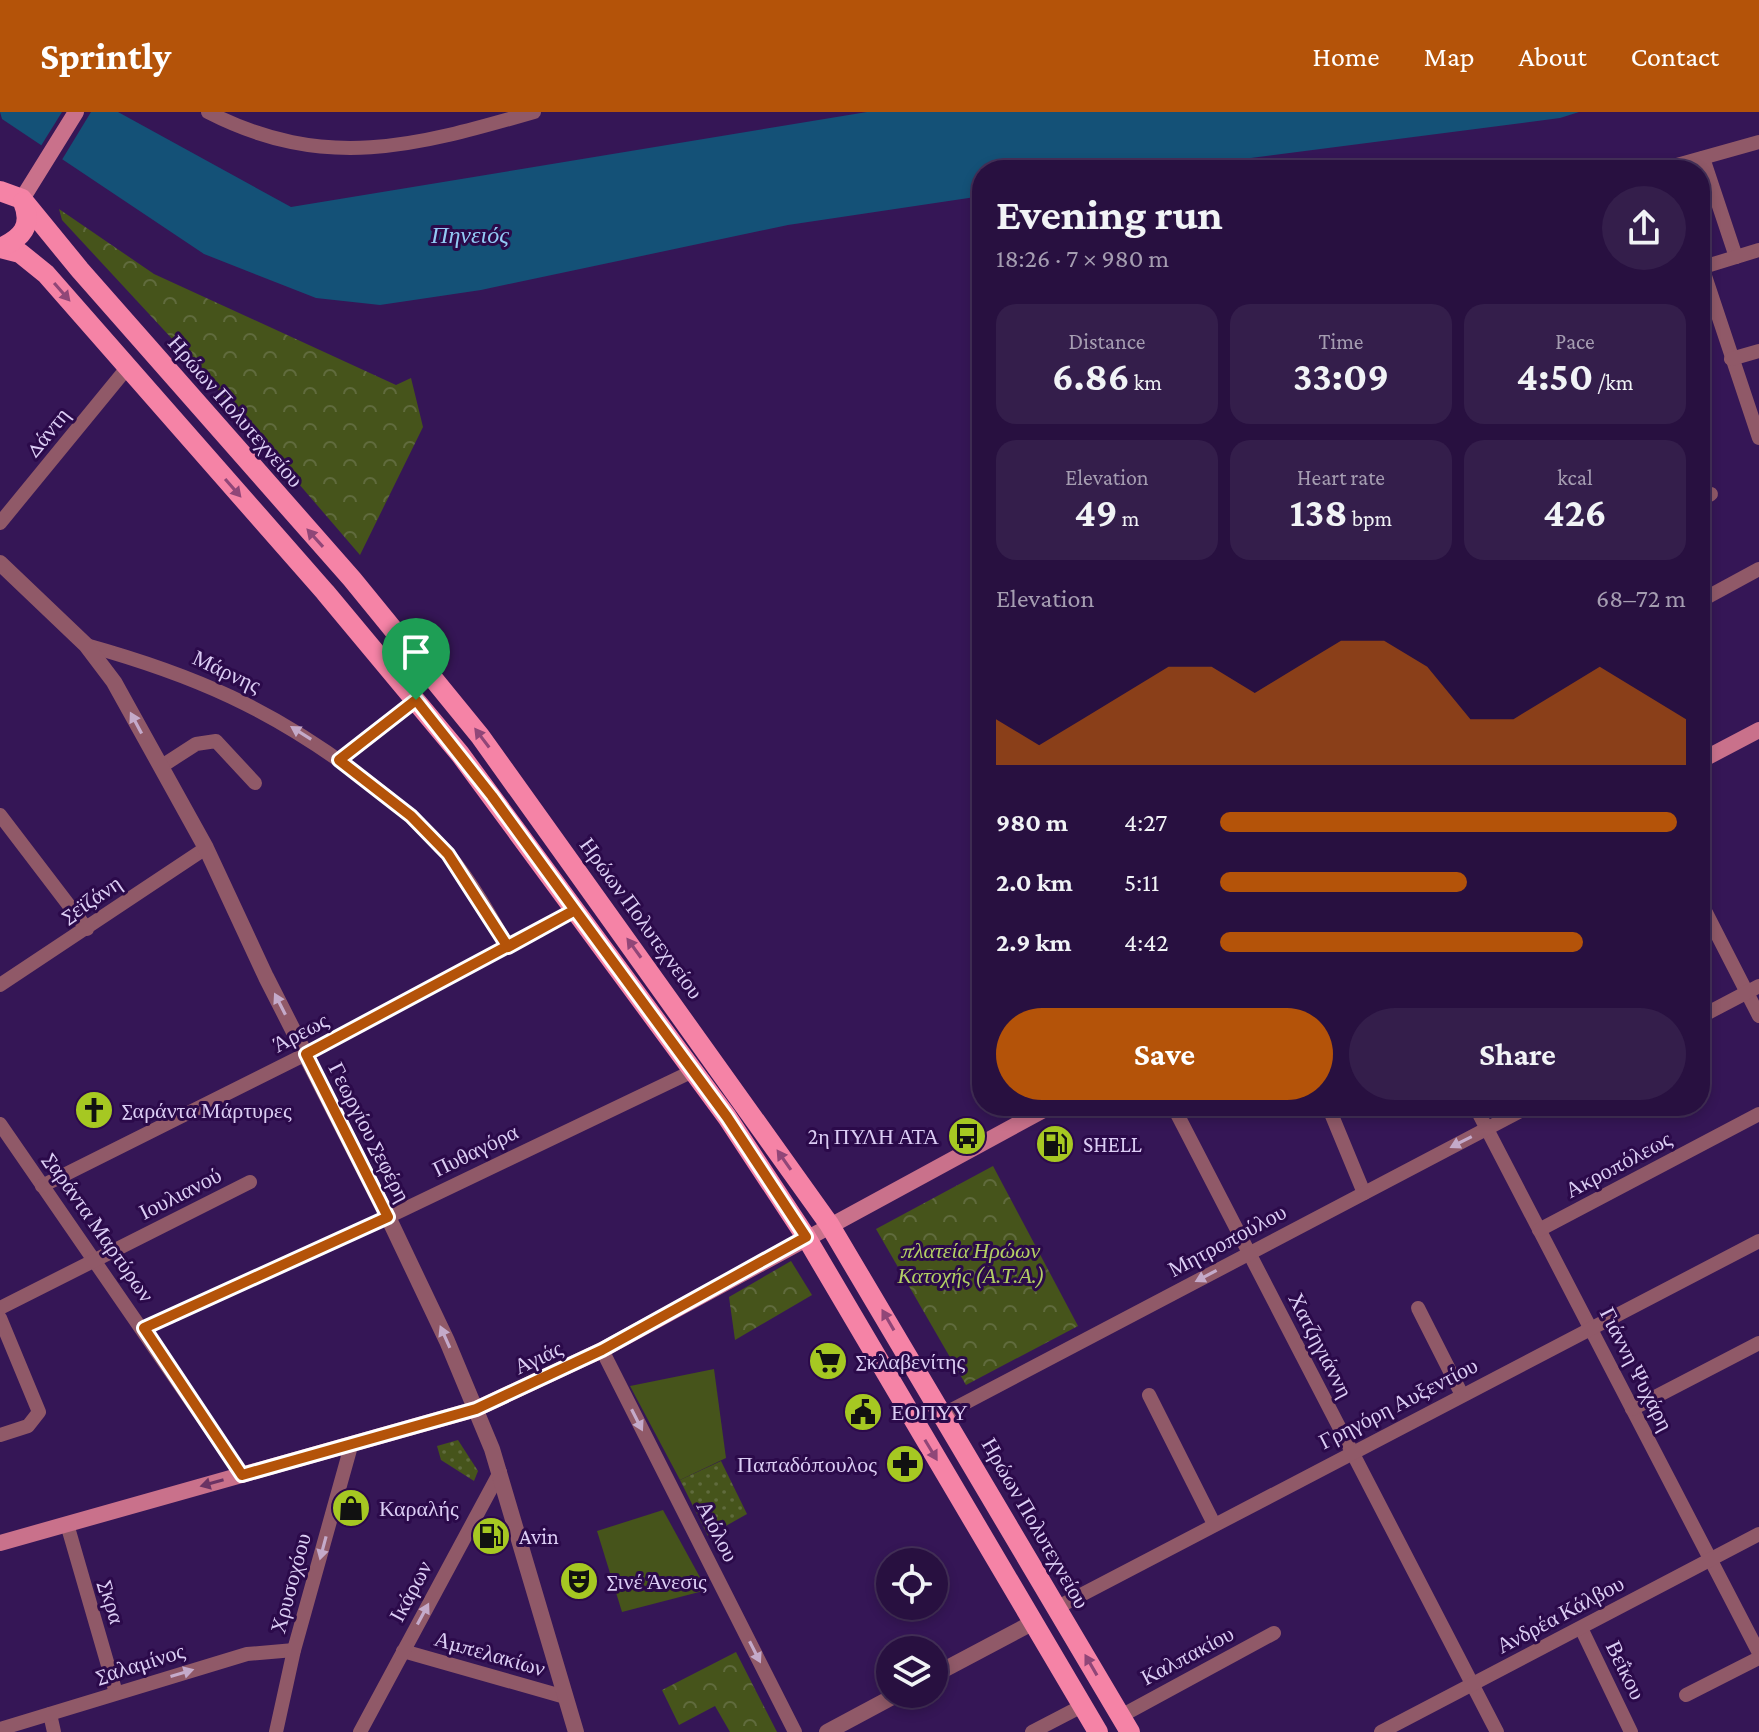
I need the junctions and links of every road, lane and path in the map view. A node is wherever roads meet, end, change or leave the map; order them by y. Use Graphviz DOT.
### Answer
graph roads {
  1 [pos="76,112"];
  2 [pos="208,112"];
  3 [pos="534,112"];
  4 [pos="1759,142"];
  5 [pos="1703,158"];
  6 [pos="1696,160"];
  7 [pos="1710,179"];
  8 [pos="0,191"];
  9 [pos="22,199"];
  10 [pos="0,248"];
  11 [pos="1759,250"];
  12 [pos="1736,257"];
  13 [pos="1710,265"];
  14 [pos="1710,295"];
  15 [pos="1759,351"];
  16 [pos="1731,359"];
  17 [pos="127,368"];
  18 [pos="1759,438"];
  19 [pos="0,523"];
  20 [pos="0,563"];
  21 [pos="1759,569"];
  22 [pos="1710,596"];
  23 [pos="86,645"];
  24 [pos="416,700"];
  25 [pos="1759,730"];
  26 [pos="1710,756"];
  27 [pos="339,760"];
  28 [pos="162,766"];
  29 [pos="255,783"];
  30 [pos="0,815"];
  31 [pos="206,848"];
  32 [pos="575,910"];
  33 [pos="1710,918"];
  34 [pos="87,929"];
  35 [pos="508,947"];
  36 [pos="0,985"];
  37 [pos="1753,989"];
  38 [pos="1710,1012"];
  39 [pos="1759,1016"];
  40 [pos="306,1054"];
  41 [pos="693,1071"];
  42 [pos="1759,1114"];
  43 [pos="1032,1116"];
  44 [pos="1178,1116"];
  45 [pos="1332,1116"];
  46 [pos="1480,1116"];
  47 [pos="1511,1116"];
  48 [pos="0,1124"];
  49 [pos="1487,1129"];
  50 [pos="250,1182"];
  51 [pos="42,1186"];
  52 [pos="1364,1193"];
  53 [pos="388,1217"];
  54 [pos="829,1224"];
  55 [pos="1539,1230"];
  56 [pos="806,1237"];
  57 [pos="1759,1241"];
  58 [pos="1249,1253"];
  59 [pos="95,1260"];
  60 [pos="0,1308"];
  61 [pos="1418,1308"];
  62 [pos="0,1318"];
  63 [pos="144,1328"];
  64 [pos="1591,1328"];
  65 [pos="1759,1343"];
  66 [pos="602,1350"];
  67 [pos="1149,1395"];
  68 [pos="1462,1395"];
  69 [pos="476,1409"];
  70 [pos="1632,1409"];
  71 [pos="944,1414"];
  72 [pos="0,1435"];
  73 [pos="351,1446"];
  74 [pos="1352,1452"];
  75 [pos="500,1472"];
  76 [pos="242,1475"];
  77 [pos="67,1524"];
  78 [pos="1214,1524"];
  79 [pos="1759,1534"];
  80 [pos="0,1543"];
  81 [pos="1711,1559"];
  82 [pos="1058,1607"];
  83 [pos="1034,1622"];
  84 [pos="1581,1628"];
  85 [pos="1274,1633"];
  86 [pos="294,1650"];
  87 [pos="403,1651"];
  88 [pos="1759,1655"];
  89 [pos="948,1668"];
  90 [pos="1473,1684"];
  91 [pos="116,1693"];
  92 [pos="1686,1695"];
  93 [pos="565,1697"];
  94 [pos="876,1706"];
  95 [pos="1082,1706"];
  96 [pos="50,1714"];
  97 [pos="1126,1724"];
  98 [pos="0,1729"];
  99 [pos="54,1732"];
  100 [pos="276,1732"];
  101 [pos="360,1732"];
  102 [pos="576,1732"];
  103 [pos="795,1732"];
  104 [pos="827,1732"];
  105 [pos="1032,1732"];
  106 [pos="1098,1732"];
  107 [pos="1381,1732"];
  108 [pos="1497,1732"];
  109 [pos="1631,1732"];
  1 -- 9 [label="main road"];
  2 -- 3 [label="street"];
  4 -- 5 [label="street"];
  5 -- 6 [label="street"];
  7 -- 12 [label="street"];
  8 -- 9 [label="main road"];
  9 -- 10 [label="main road"];
  54 -- 9 [label="main road, Ηρώων Πολυτεχνείου, one-way"];
  10 -- 17 [label="main road, one-way"];
  11 -- 12 [label="street"];
  12 -- 13 [label="street"];
  14 -- 16 [label="street"];
  15 -- 16 [label="street"];
  16 -- 18 [label="street"];
  17 -- 19 [label="street, Δάντη"];
  17 -- 24 [label="main road, one-way"];
  20 -- 23 [label="street, Γεωργίου Σεφέρη"];
  21 -- 22 [label="street"];
  27 -- 23 [label="street, Μάρνης, one-way"];
  28 -- 23 [label="street, Γεωργίου Σεφέρη, one-way"];
  24 -- 27 [label="street"];
  24 -- 32 [label="main road"];
  25 -- 26 [label="main road"];
  27 -- 35 [label="street, Μάρνης"];
  28 -- 29 [label="street"];
  28 -- 31 [label="street, Γεωργίου Σεφέρη"];
  30 -- 34 [label="street"];
  31 -- 34 [label="street, Σεϊζάνη"];
  40 -- 31 [label="street, Γεωργίου Σεφέρη, one-way"];
  32 -- 35 [label="street, Άρεως"];
  32 -- 41 [label="main road"];
  33 -- 37 [label="street"];
  34 -- 36 [label="street, Σεϊζάνη"];
  35 -- 40 [label="street, Άρεως"];
  37 -- 38 [label="street"];
  37 -- 39 [label="street"];
  40 -- 51 [label="street, Άρεως"];
  40 -- 53 [label="street, Γεωργίου Σεφέρη"];
  41 -- 53 [label="street, Πυθαγόρα"];
  41 -- 56 [label="main road"];
  42 -- 55 [label="street, Ακροπόλεως"];
  43 -- 54 [label="main road, Αγιάς"];
  44 -- 58 [label="street, Χατζηγιάννη"];
  45 -- 52 [label="street"];
  46 -- 49 [label="street, Γιάννη Ψυχάρη"];
  47 -- 49 [label="street, Μητροπούλου"];
  48 -- 51 [label="street, Σαράντα Μαρτύρων"];
  49 -- 52 [label="street, Μητροπούλου, one-way"];
  49 -- 55 [label="street, Γιάννη Ψυχάρη"];
  50 -- 59 [label="street, Ιουλιανού"];
  51 -- 59 [label="street, Σαράντα Μαρτύρων"];
  52 -- 58 [label="street, Μητροπούλου"];
  53 -- 63 [label="street, Πυθαγόρα"];
  69 -- 53 [label="street, Γεωργίου Σεφέρη, one-way"];
  54 -- 56 [label="main road, Αγιάς"];
  71 -- 54 [label="main road, Ηρώων Πολυτεχνείου, one-way"];
  55 -- 64 [label="street, Γιάννη Ψυχάρη"];
  56 -- 66 [label="main road, Αγιάς"];
  56 -- 83 [label="main road, one-way"];
  57 -- 64 [label="street, Γρηγόρη Αυξεντίου"];
  58 -- 71 [label="street, Μητροπούλου, one-way"];
  58 -- 74 [label="street, Χατζηγιάννη"];
  59 -- 60 [label="street, Ιουλιανού"];
  59 -- 63 [label="street, Σαράντα Μαρτύρων"];
  61 -- 68 [label="street"];
  62 -- 72 [label="street"];
  63 -- 76 [label="street, Σαράντα Μαρτύρων"];
  64 -- 68 [label="street, Γρηγόρη Αυξεντίου"];
  64 -- 70 [label="street, Γιάννη Ψυχάρη"];
  65 -- 70 [label="street"];
  66 -- 69 [label="main road, Αγιάς"];
  66 -- 103 [label="street, Αιόλου, one-way"];
  67 -- 78 [label="street"];
  68 -- 74 [label="street, Γρηγόρη Αυξεντίου"];
  69 -- 73 [label="main road, Αγιάς"];
  69 -- 75 [label="street, Γεωργίου Σεφέρη"];
  70 -- 81 [label="street, Γιάννη Ψυχάρη"];
  71 -- 82 [label="main road, Ηρώων Πολυτεχνείου"];
  73 -- 76 [label="main road, Αγιάς"];
  73 -- 86 [label="street, Χρυσοχόου, one-way"];
  74 -- 78 [label="street, Γρηγόρη Αυξεντίου"];
  74 -- 90 [label="street, Χατζηγιάννη"];
  87 -- 75 [label="street, Ικάρων, one-way"];
  75 -- 93 [label="street, Γεωργίου Σεφέρη"];
  76 -- 77 [label="main road, Αγιάς, one-way"];
  77 -- 80 [label="main road, Αγιάς"];
  77 -- 91 [label="street, Σκρα"];
  78 -- 82 [label="street, Γρηγόρη Αυξεντίου"];
  79 -- 81 [label="street, Ανδρέα Κάλβου"];
  81 -- 84 [label="street, Ανδρέα Κάλβου"];
  81 -- 88 [label="street, Γιάννη Ψυχάρη"];
  97 -- 82 [label="main road, Ηρώων Πολυτεχνείου, one-way"];
  83 -- 89 [label="street"];
  83 -- 95 [label="main road"];
  84 -- 90 [label="street, Ανδρέα Κάλβου"];
  84 -- 109 [label="street, Βεΐκου"];
  85 -- 97 [label="street, Καλπακίου"];
  91 -- 86 [label="street, Σαλαμίνος, one-way"];
  86 -- 100 [label="street, Χρυσοχόου"];
  87 -- 93 [label="street, Αμπελακίων"];
  87 -- 101 [label="street, Ικάρων"];
  88 -- 92 [label="street"];
  90 -- 107 [label="street, Ανδρέα Κάλβου"];
  90 -- 108 [label="street, Χατζηγιάννη"];
  91 -- 96 [label="street, Σαλαμίνος"];
  93 -- 102 [label="street, Γεωργίου Σεφέρη"];
  94 -- 104 [label="street"];
  95 -- 105 [label="street"];
  95 -- 106 [label="main road"];
  96 -- 98 [label="street, Σαλαμίνος"];
  96 -- 99 [label="street"];
}
